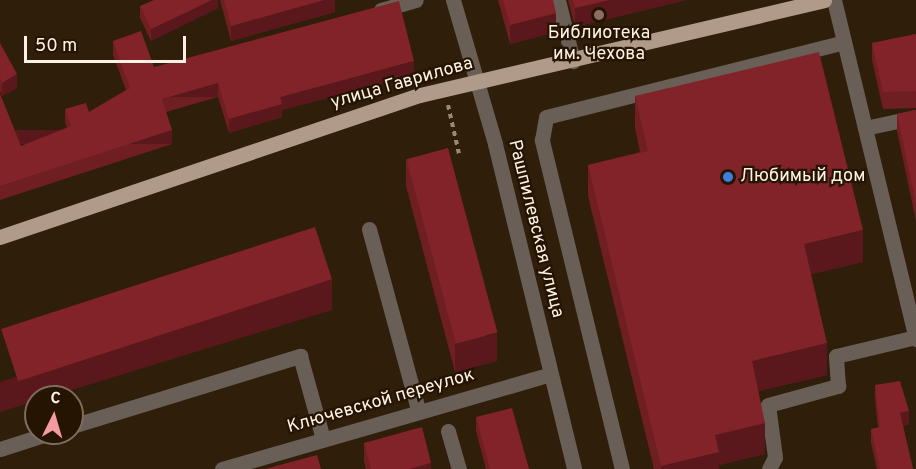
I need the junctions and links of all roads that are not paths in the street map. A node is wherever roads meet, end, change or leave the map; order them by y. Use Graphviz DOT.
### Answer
graph roads {
  1 [pos="416,0"];
  2 [pos="453,0"];
  3 [pos="558,0"];
  4 [pos="824,0"];
  5 [pos="834,0"];
  6 [pos="360,15"];
  7 [pos="844,42"];
  8 [pos="573,61"];
  9 [pos="477,82"];
  10 [pos="916,117"];
  11 [pos="865,128"];
  12 [pos="369,229"];
  13 [pos="0,237"];
  14 [pos="916,338"];
  15 [pos="551,374"];
  16 [pos="418,410"];
  17 [pos="84,422"];
  18 [pos="448,431"];
  19 [pos="323,439"];
  20 [pos="24,441"];
  21 [pos="0,448"];
  22 [pos="222,469"];
  23 [pos="459,469"];
  24 [pos="574,469"];
  25 [pos="622,469"];
  26 [pos="769,469"];
  1 -- 6 [label="street"];
  2 -- 9 [label="street, Рашпилевская улица"];
  3 -- 8 [label="street"];
  4 -- 8 [label="main road, улица Гаврилова"];
  5 -- 7 [label="street"];
  7 -- 11 [label="street"];
  7 -- 25 [label="street"];
  8 -- 9 [label="main road, улица Гаврилова"];
  9 -- 13 [label="main road, улица Гаврилова"];
  9 -- 15 [label="street, Рашпилевская улица"];
  10 -- 11 [label="street"];
  11 -- 14 [label="street"];
  12 -- 16 [label="street"];
  14 -- 26 [label="street"];
  15 -- 16 [label="street, Ключевской переулок"];
  15 -- 24 [label="street, Рашпилевская улица"];
  16 -- 19 [label="street, Ключевской переулок"];
  17 -- 19 [label="street"];
  18 -- 23 [label="street"];
  19 -- 22 [label="street, Ключевской переулок"];
  20 -- 21 [label="street"];
}
